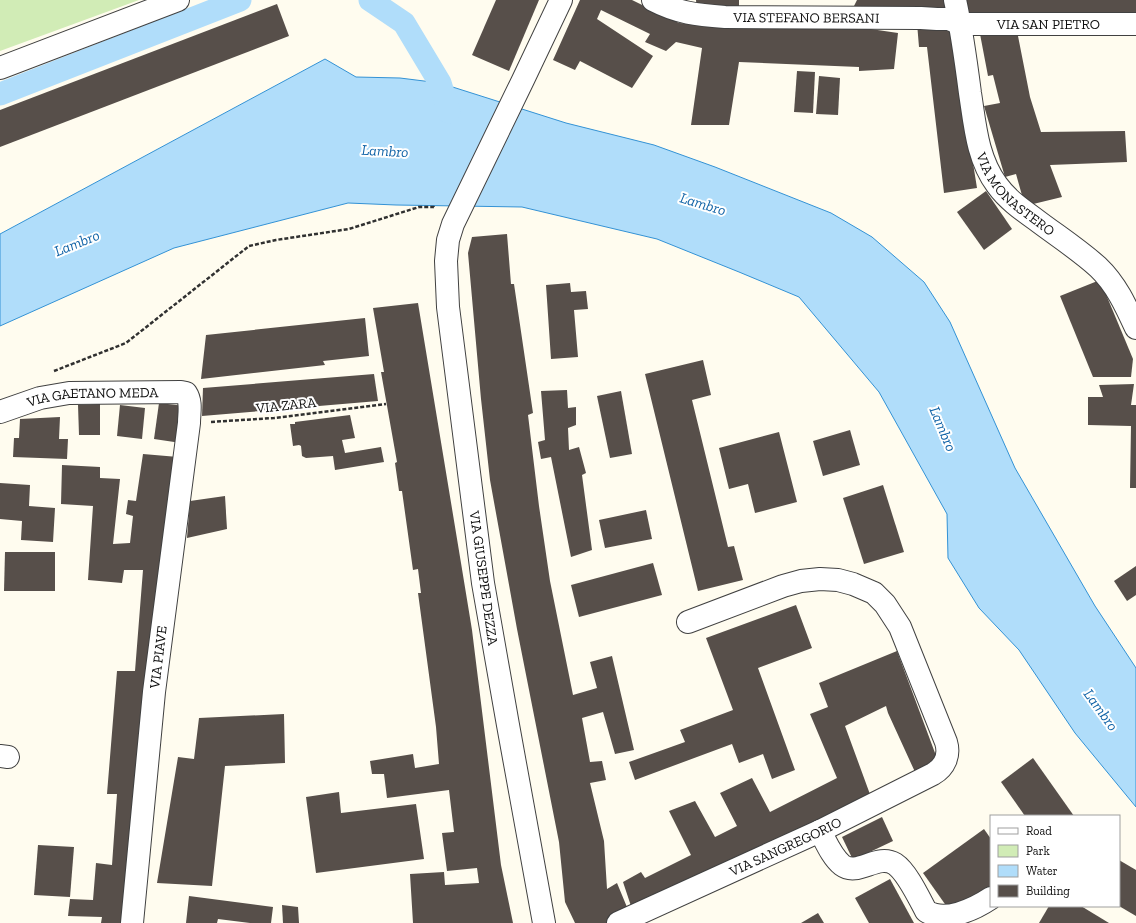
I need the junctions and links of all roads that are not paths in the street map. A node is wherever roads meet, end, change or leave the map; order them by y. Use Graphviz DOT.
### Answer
graph roads {
  1 [pos="178,0"];
  2 [pos="561,0"];
  3 [pos="653,0"];
  4 [pos="955,0"];
  5 [pos="961,24"];
  6 [pos="1136,24"];
  7 [pos="0,68"];
  8 [pos="1136,328"];
  9 [pos="186,393"];
  10 [pos="0,412"];
  11 [pos="688,622"];
  12 [pos="820,831"];
  13 [pos="990,899"];
  14 [pos="132,923"];
  15 [pos="544,923"];
  16 [pos="618,923"];
  1 -- 7 [label="street"];
  2 -- 15 [label="street, VIA GIUSEPPE DEZZA"];
  3 -- 5 [label="street, VIA STEFANO BERSANI"];
  4 -- 5 [label="street, VIA MONASTERO"];
  5 -- 6 [label="street, VIA SAN PIETRO"];
  5 -- 8 [label="street, VIA MONASTERO"];
  9 -- 10 [label="street, VIA GAETANO MEDA"];
  9 -- 14 [label="street, VIA PIAVE"];
  11 -- 12 [label="street, VIA SANGREGORIO"];
  12 -- 13 [label="street"];
  12 -- 16 [label="street, VIA SANGREGORIO"];
}
